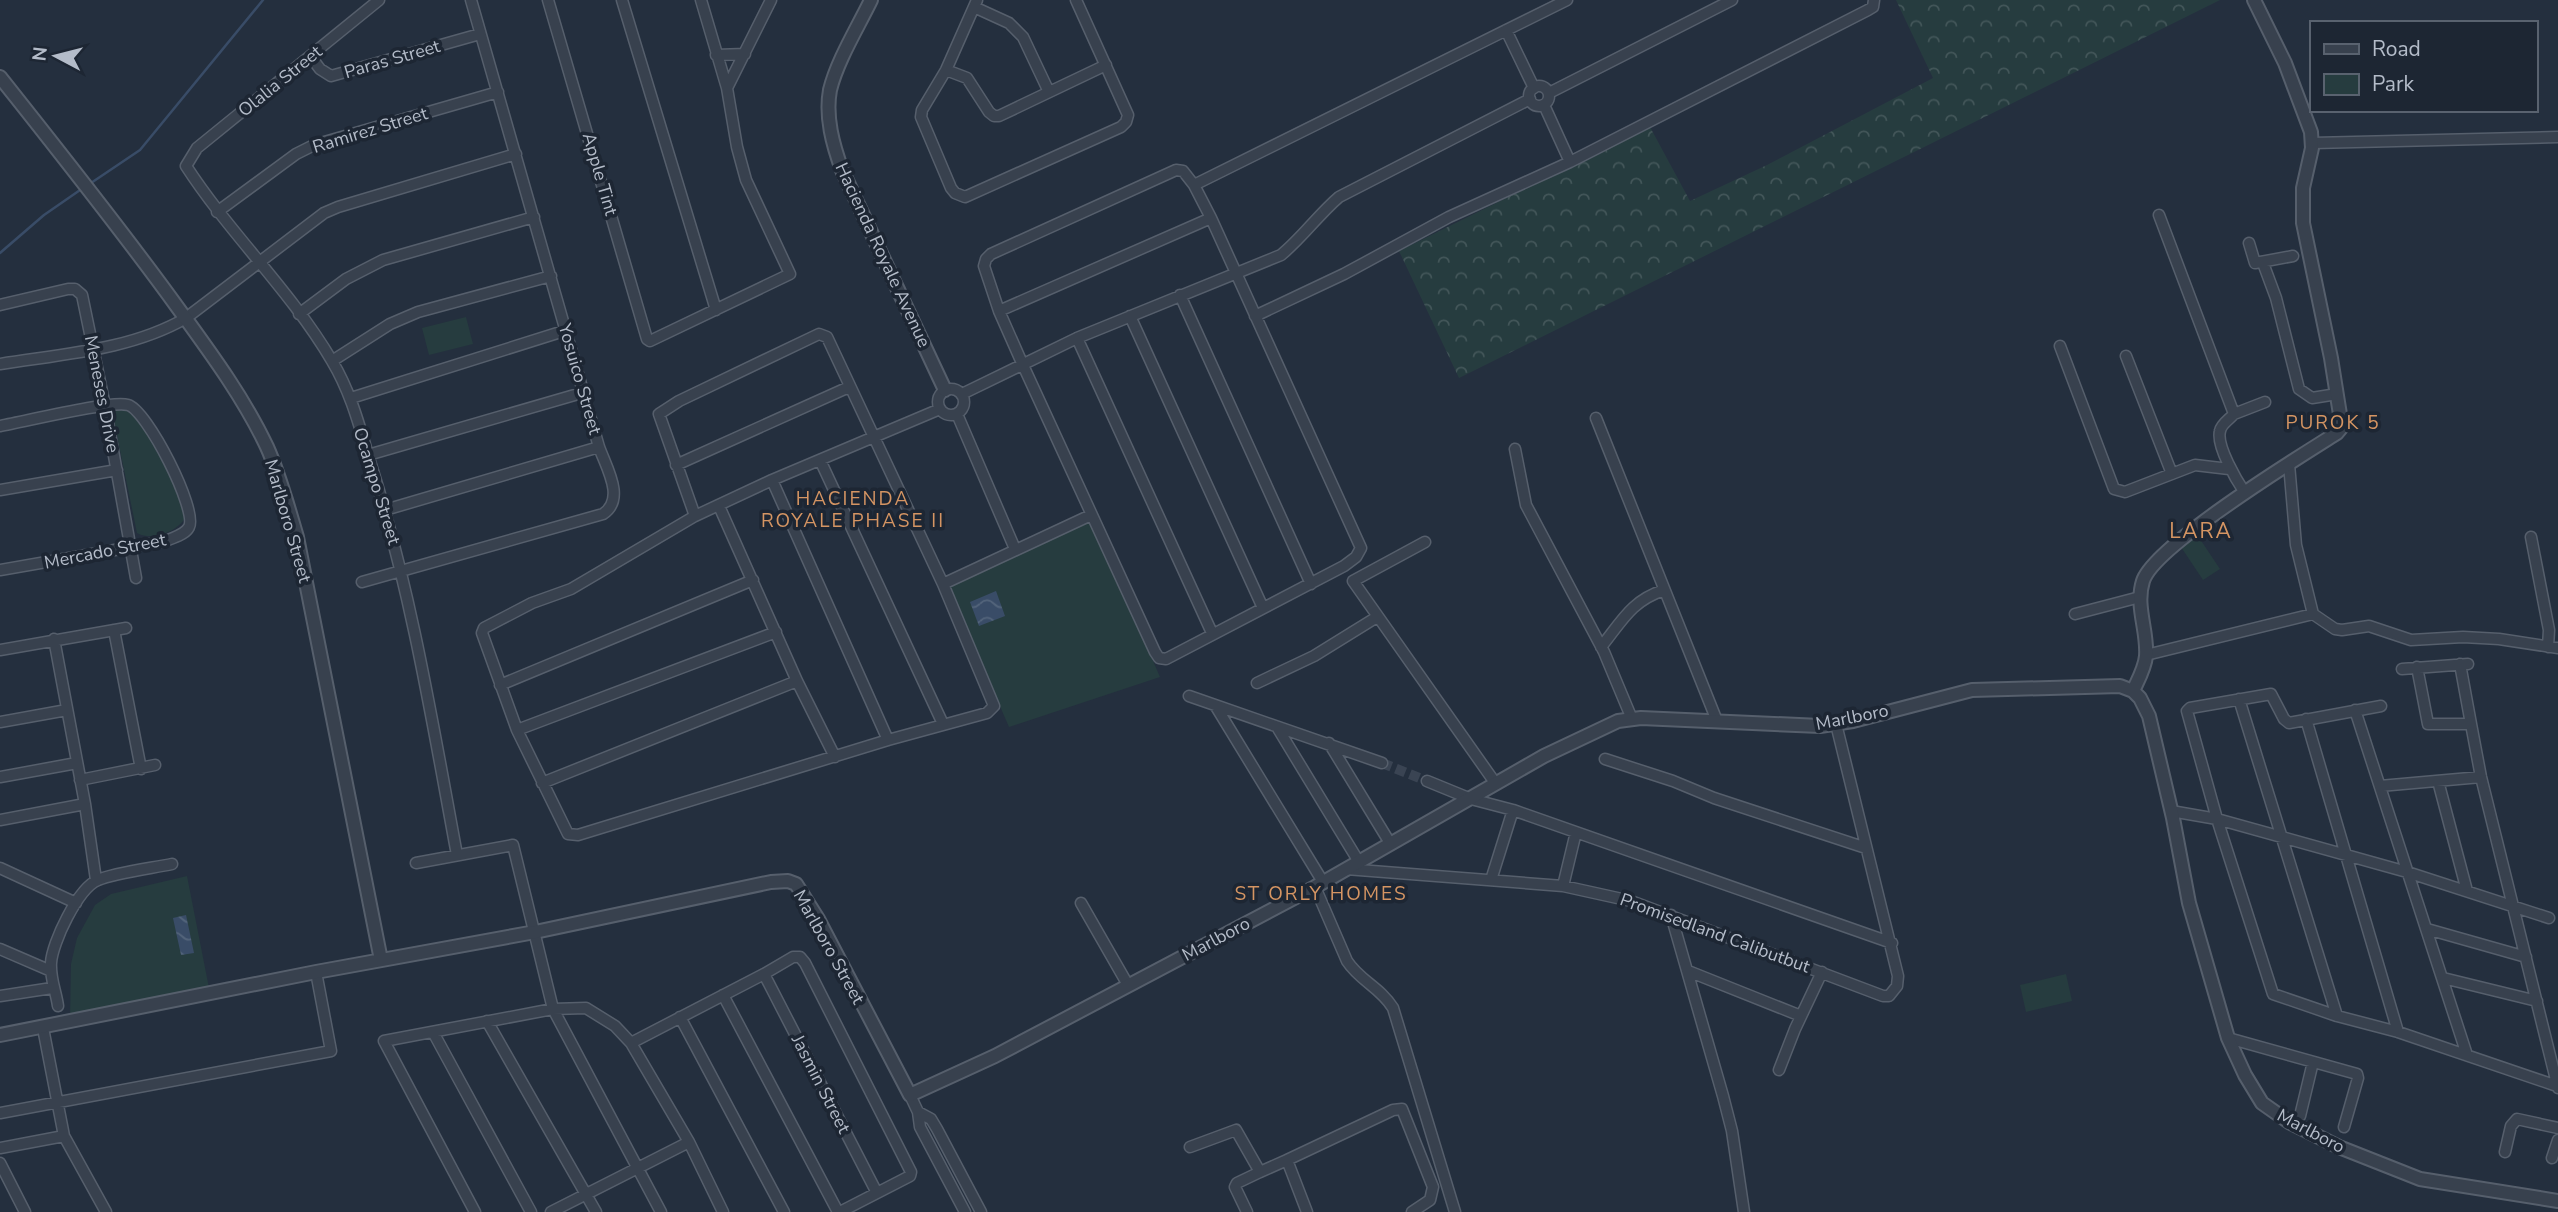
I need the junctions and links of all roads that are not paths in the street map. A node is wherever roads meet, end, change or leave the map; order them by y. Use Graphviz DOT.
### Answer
graph roads {
  1 [pos="379,0"];
  2 [pos="471,0"];
  3 [pos="548,0"];
  4 [pos="622,0"];
  5 [pos="701,0"];
  6 [pos="771,0"];
  7 [pos="872,0"];
  8 [pos="1076,0"];
  9 [pos="1567,0"];
  10 [pos="1732,0"];
  11 [pos="1874,0"];
  12 [pos="2254,0"];
  13 [pos="976,4"];
  14 [pos="1506,30"];
  15 [pos="480,34"];
  16 [pos="745,54"];
  17 [pos="716,55"];
  18 [pos="311,57"];
  19 [pos="1106,65"];
  20 [pos="946,70"];
  21 [pos="0,77"];
  22 [pos="1534,88"];
  23 [pos="727,89"];
  24 [pos="498,92"];
  25 [pos="1049,92"];
  26 [pos="1549,93"];
  27 [pos="1530,99"];
  28 [pos="1544,105"];
  29 [pos="2558,137"];
  30 [pos="2313,143"];
  31 [pos="516,154"];
  32 [pos="1570,162"];
  33 [pos="186,166"];
  34 [pos="1194,185"];
  35 [pos="217,212"];
  36 [pos="2159,215"];
  37 [pos="534,217"];
  38 [pos="1211,218"];
  39 [pos="2249,243"];
  40 [pos="2292,256"];
  41 [pos="260,263"];
  42 [pos="2263,263"];
  43 [pos="1237,274"];
  44 [pos="551,276"];
  45 [pos="1180,295"];
  46 [pos="0,305"];
  47 [pos="716,310"];
  48 [pos="999,311"];
  49 [pos="299,314"];
  50 [pos="1130,316"];
  51 [pos="1255,316"];
  52 [pos="186,318"];
  53 [pos="567,330"];
  54 [pos="1077,338"];
  55 [pos="2060,346"];
  56 [pos="94,349"];
  57 [pos="2126,356"];
  58 [pos="332,361"];
  59 [pos="1022,363"];
  60 [pos="0,364"];
  61 [pos="849,387"];
  62 [pos="945,390"];
  63 [pos="585,392"];
  64 [pos="962,394"];
  65 [pos="2337,394"];
  66 [pos="351,398"];
  67 [pos="2265,402"];
  68 [pos="105,406"];
  69 [pos="940,409"];
  70 [pos="957,414"];
  71 [pos="2234,414"];
  72 [pos="1596,418"];
  73 [pos="0,426"];
  74 [pos="873,436"];
  75 [pos="599,447"];
  76 [pos="1515,449"];
  77 [pos="368,455"];
  78 [pos="820,460"];
  79 [pos="2289,464"];
  80 [pos="676,466"];
  81 [pos="2230,469"];
  82 [pos="117,470"];
  83 [pos="2172,474"];
  84 [pos="772,480"];
  85 [pos="0,490"];
  86 [pos="2245,493"];
  87 [pos="719,506"];
  88 [pos="385,510"];
  89 [pos="1091,515"];
  90 [pos="695,516"];
  91 [pos="2531,537"];
  92 [pos="1425,541"];
  93 [pos="130,547"];
  94 [pos="1015,549"];
  95 [pos="0,570"];
  96 [pos="402,572"];
  97 [pos="136,578"];
  98 [pos="753,580"];
  99 [pos="362,582"];
  100 [pos="943,584"];
  101 [pos="1311,584"];
  102 [pos="1664,590"];
  103 [pos="2140,597"];
  104 [pos="1263,608"];
  105 [pos="2075,614"];
  106 [pos="2313,614"];
  107 [pos="1377,617"];
  108 [pos="126,628"];
  109 [pos="114,630"];
  110 [pos="776,632"];
  111 [pos="1212,634"];
  112 [pos="54,639"];
  113 [pos="1601,647"];
  114 [pos="2553,647"];
  115 [pos="0,650"];
  116 [pos="2146,655"];
  117 [pos="2417,667"];
  118 [pos="2402,669"];
  119 [pos="797,681"];
  120 [pos="1257,682"];
  121 [pos="500,685"];
  122 [pos="2133,691"];
  123 [pos="1189,696"];
  124 [pos="2239,699"];
  125 [pos="1215,705"];
  126 [pos="2381,706"];
  127 [pos="67,710"];
  128 [pos="2355,710"];
  129 [pos="1632,719"];
  130 [pos="2306,719"];
  131 [pos="0,722"];
  132 [pos="1717,722"];
  133 [pos="943,724"];
  134 [pos="1836,724"];
  135 [pos="2471,724"];
  136 [pos="1277,727"];
  137 [pos="517,730"];
  138 [pos="888,740"];
  139 [pos="1329,743"];
  140 [pos="835,757"];
  141 [pos="1605,759"];
  142 [pos="77,763"];
  143 [pos="1382,763"];
  144 [pos="155,765"];
  145 [pos="141,769"];
  146 [pos="2481,776"];
  147 [pos="0,777"];
  148 [pos="80,780"];
  149 [pos="1427,781"];
  150 [pos="2438,781"];
  151 [pos="542,783"];
  152 [pos="1496,784"];
  153 [pos="2379,786"];
  154 [pos="1471,799"];
  155 [pos="85,804"];
  156 [pos="1513,810"];
  157 [pos="2171,811"];
  158 [pos="2217,819"];
  159 [pos="0,820"];
  160 [pos="1576,832"];
  161 [pos="2283,838"];
  162 [pos="1390,843"];
  163 [pos="1866,848"];
  164 [pos="457,855"];
  165 [pos="2347,857"];
  166 [pos="1359,862"];
  167 [pos="416,863"];
  168 [pos="172,864"];
  169 [pos="0,868"];
  170 [pos="1346,869"];
  171 [pos="2407,872"];
  172 [pos="96,880"];
  173 [pos="1491,880"];
  174 [pos="1319,884"];
  175 [pos="1563,886"];
  176 [pos="2467,891"];
  177 [pos="76,903"];
  178 [pos="1081,903"];
  179 [pos="2513,906"];
  180 [pos="1671,915"];
  181 [pos="2549,918"];
  182 [pos="2427,929"];
  183 [pos="535,932"];
  184 [pos="1892,943"];
  185 [pos="0,950"];
  186 [pos="2526,957"];
  187 [pos="381,960"];
  188 [pos="51,971"];
  189 [pos="1688,971"];
  190 [pos="316,972"];
  191 [pos="1822,972"];
  192 [pos="764,974"];
  193 [pos="2442,978"];
  194 [pos="1128,985"];
  195 [pos="52,988"];
  196 [pos="723,995"];
  197 [pos="0,996"];
  198 [pos="2537,1001"];
  199 [pos="58,1006"];
  200 [pos="552,1009"];
  201 [pos="1801,1016"];
  202 [pos="2337,1016"];
  203 [pos="680,1017"];
  204 [pos="487,1021"];
  205 [pos="43,1028"];
  206 [pos="433,1032"];
  207 [pos="2398,1032"];
  208 [pos="0,1035"];
  209 [pos="2228,1038"];
  210 [pos="631,1043"];
  211 [pos="2467,1055"];
  212 [pos="2313,1062"];
  213 [pos="1779,1070"];
  214 [pos="2558,1087"];
  215 [pos="910,1095"];
  216 [pos="57,1103"];
  217 [pos="918,1111"];
  218 [pos="0,1113"];
  219 [pos="2300,1116"];
  220 [pos="2344,1127"];
  221 [pos="2558,1128"];
  222 [pos="64,1136"];
  223 [pos="2558,1140"];
  224 [pos="689,1142"];
  225 [pos="1190,1147"];
  226 [pos="0,1148"];
  227 [pos="2505,1152"];
  228 [pos="2552,1158"];
  229 [pos="1287,1160"];
  230 [pos="0,1163"];
  231 [pos="639,1167"];
  232 [pos="1260,1172"];
  233 [pos="587,1193"];
  234 [pos="877,1194"];
  235 [pos="2558,1201"];
  236 [pos="1415,1211"];
  237 [pos="25,1212"];
  238 [pos="106,1212"];
  239 [pos="475,1212"];
  240 [pos="531,1212"];
  241 [pos="551,1212"];
  242 [pos="596,1212"];
  243 [pos="661,1212"];
  244 [pos="723,1212"];
  245 [pos="784,1212"];
  246 [pos="839,1212"];
  247 [pos="965,1212"];
  248 [pos="981,1212"];
  249 [pos="1247,1212"];
  250 [pos="1307,1212"];
  251 [pos="1455,1212"];
  252 [pos="1744,1212"];
  1 -- 18 [label="street, Olalia Street"];
  2 -- 15 [label="street, Yosuico Street"];
  3 -- 47 [label="street, Apple Tint"];
  4 -- 47 [label="street"];
  5 -- 17 [label="street"];
  6 -- 16 [label="street"];
  7 -- 62 [label="street, Hacienda Royale Avenue"];
  8 -- 19 [label="street"];
  9 -- 14 [label="street"];
  10 -- 26 [label="street"];
  11 -- 32 [label="street"];
  12 -- 30 [label="street"];
  13 -- 20 [label="street"];
  13 -- 25 [label="street"];
  14 -- 22 [label="street"];
  14 -- 34 [label="street"];
  15 -- 18 [label="street, Paras Street"];
  15 -- 24 [label="street, Yosuico Street"];
  16 -- 17 [label="street"];
  16 -- 23 [label="street"];
  17 -- 23 [label="street"];
  18 -- 33 [label="street, Olalia Street"];
  19 -- 20 [label="street"];
  19 -- 25 [label="street"];
  20 -- 25 [label="street"];
  21 -- 52 [label="street, Marlboro Street"];
  22 -- 26 [label="street"];
  22 -- 27 [label="street"];
  23 -- 47 [label="street"];
  24 -- 31 [label="street, Yosuico Street"];
  24 -- 35 [label="street, Ramirez Street"];
  26 -- 28 [label="street"];
  27 -- 28 [label="street"];
  27 -- 43 [label="street"];
  28 -- 32 [label="street"];
  29 -- 30 [label="street"];
  30 -- 65 [label="street"];
  31 -- 37 [label="street, Yosuico Street"];
  31 -- 41 [label="street"];
  32 -- 51 [label="street"];
  33 -- 35 [label="street, Ocampo Street"];
  34 -- 38 [label="street"];
  34 -- 48 [label="street"];
  35 -- 41 [label="street, Ocampo Street"];
  36 -- 71 [label="street"];
  37 -- 44 [label="street, Yosuico Street"];
  37 -- 49 [label="street"];
  38 -- 43 [label="street"];
  38 -- 48 [label="street"];
  39 -- 42 [label="street"];
  40 -- 42 [label="street"];
  41 -- 49 [label="street, Ocampo Street"];
  41 -- 52 [label="street"];
  42 -- 65 [label="street"];
  43 -- 45 [label="street"];
  43 -- 51 [label="street"];
  44 -- 53 [label="street, Yosuico Street"];
  44 -- 58 [label="street"];
  45 -- 50 [label="street"];
  45 -- 101 [label="street"];
  46 -- 56 [label="street, Meneses Drive"];
  48 -- 59 [label="street"];
  49 -- 58 [label="street, Ocampo Street"];
  50 -- 54 [label="street"];
  50 -- 104 [label="street"];
  51 -- 101 [label="street"];
  52 -- 56 [label="street"];
  52 -- 187 [label="street, Marlboro Street"];
  53 -- 63 [label="street, Yosuico Street"];
  53 -- 66 [label="street"];
  54 -- 59 [label="street"];
  54 -- 111 [label="street"];
  55 -- 83 [label="street"];
  56 -- 60 [label="street"];
  56 -- 68 [label="street, Meneses Drive"];
  57 -- 83 [label="street"];
  58 -- 66 [label="street, Ocampo Street"];
  59 -- 64 [label="street"];
  59 -- 89 [label="street"];
  61 -- 74 [label="street"];
  61 -- 80 [label="street"];
  61 -- 80 [label="street"];
  62 -- 64 [label="street"];
  62 -- 69 [label="street"];
  63 -- 75 [label="street, Yosuico Street"];
  63 -- 77 [label="street"];
  64 -- 70 [label="street"];
  65 -- 79 [label="street"];
  66 -- 77 [label="street, Ocampo Street"];
  67 -- 71 [label="street"];
  68 -- 73 [label="street"];
  68 -- 82 [label="street, Meneses Drive"];
  68 -- 93 [label="street, Mercado Street"];
  69 -- 70 [label="street"];
  69 -- 74 [label="street"];
  70 -- 94 [label="street"];
  71 -- 81 [label="street"];
  72 -- 102 [label="street"];
  74 -- 78 [label="street"];
  74 -- 100 [label="street"];
  75 -- 88 [label="street"];
  75 -- 96 [label="street, Yosuico Street"];
  76 -- 113 [label="street"];
  77 -- 88 [label="street, Ocampo Street"];
  78 -- 84 [label="street"];
  78 -- 133 [label="street"];
  79 -- 86 [label="street"];
  79 -- 106 [label="street"];
  80 -- 90 [label="street"];
  81 -- 83 [label="street"];
  81 -- 86 [label="street"];
  82 -- 85 [label="street"];
  82 -- 93 [label="street, Meneses Drive"];
  84 -- 87 [label="street"];
  84 -- 138 [label="street"];
  86 -- 103 [label="street"];
  87 -- 90 [label="street"];
  87 -- 98 [label="street"];
  88 -- 96 [label="street, Ocampo Street"];
  89 -- 94 [label="street"];
  89 -- 111 [label="street"];
  90 -- 121 [label="street"];
  91 -- 114 [label="street"];
  92 -- 107 [label="street"];
  93 -- 95 [label="street, Mercado Street"];
  93 -- 97 [label="street, Meneses Drive"];
  94 -- 100 [label="street"];
  96 -- 99 [label="street, Yosuico Street"];
  96 -- 164 [label="street, Ocampo Street"];
  98 -- 110 [label="street"];
  98 -- 121 [label="street"];
  100 -- 133 [label="street"];
  101 -- 104 [label="street"];
  102 -- 113 [label="street"];
  102 -- 132 [label="street"];
  103 -- 105 [label="street"];
  103 -- 116 [label="street"];
  104 -- 111 [label="street"];
  106 -- 114 [label="street"];
  106 -- 116 [label="street"];
  107 -- 120 [label="street"];
  107 -- 152 [label="street"];
  108 -- 109 [label="street"];
  109 -- 112 [label="street"];
  109 -- 145 [label="street"];
  110 -- 119 [label="street"];
  110 -- 137 [label="street"];
  112 -- 115 [label="street"];
  112 -- 127 [label="street"];
  113 -- 129 [label="street"];
  116 -- 122 [label="street"];
  117 -- 118 [label="street"];
  117 -- 135 [label="street"];
  117 -- 135 [label="street"];
  119 -- 140 [label="street"];
  119 -- 151 [label="street"];
  121 -- 137 [label="street"];
  122 -- 134 [label="street, Marlboro"];
  122 -- 157 [label="street, Marlboro"];
  123 -- 125 [label="street"];
  124 -- 130 [label="street"];
  124 -- 158 [label="street"];
  124 -- 161 [label="street"];
  125 -- 136 [label="street"];
  125 -- 174 [label="street"];
  126 -- 128 [label="street"];
  127 -- 131 [label="street"];
  127 -- 142 [label="street"];
  128 -- 130 [label="street"];
  128 -- 153 [label="street"];
  129 -- 132 [label="street, Marlboro"];
  129 -- 152 [label="street, Marlboro"];
  130 -- 165 [label="street"];
  132 -- 134 [label="street, Marlboro"];
  133 -- 138 [label="street"];
  134 -- 163 [label="street, Promisedland Calibutbut"];
  135 -- 146 [label="street"];
  136 -- 139 [label="street"];
  136 -- 166 [label="street"];
  137 -- 151 [label="street"];
  138 -- 140 [label="street"];
  139 -- 143 [label="street"];
  139 -- 162 [label="street"];
  140 -- 151 [label="street"];
  141 -- 163 [label="street"];
  142 -- 147 [label="street"];
  142 -- 148 [label="street"];
  144 -- 145 [label="street"];
  145 -- 148 [label="street"];
  146 -- 150 [label="street"];
  146 -- 179 [label="street"];
  148 -- 155 [label="street"];
  149 -- 154 [label="street"];
  150 -- 153 [label="street"];
  150 -- 176 [label="street"];
  152 -- 154 [label="street, Marlboro"];
  153 -- 171 [label="street"];
  154 -- 156 [label="street"];
  154 -- 162 [label="street, Marlboro"];
  155 -- 159 [label="street"];
  155 -- 172 [label="street"];
  156 -- 160 [label="street"];
  156 -- 173 [label="street"];
  157 -- 158 [label="street"];
  157 -- 209 [label="street, Marlboro"];
  158 -- 161 [label="street"];
  158 -- 202 [label="street"];
  160 -- 175 [label="street"];
  160 -- 184 [label="street"];
  161 -- 165 [label="street"];
  161 -- 202 [label="street"];
  162 -- 166 [label="street, Marlboro"];
  163 -- 184 [label="street, Promisedland Calibutbut"];
  164 -- 167 [label="street"];
  164 -- 183 [label="street"];
  165 -- 171 [label="street"];
  165 -- 207 [label="street"];
  166 -- 170 [label="street, Marlboro"];
  168 -- 172 [label="street"];
  169 -- 177 [label="street"];
  170 -- 173 [label="street, Promisedland Calibutbut"];
  170 -- 174 [label="street, Marlboro"];
  171 -- 176 [label="street"];
  171 -- 182 [label="street"];
  172 -- 177 [label="street"];
  173 -- 175 [label="street, Promisedland Calibutbut"];
  174 -- 194 [label="street, Marlboro"];
  174 -- 251 [label="street"];
  175 -- 180 [label="street, Promisedland Calibutbut"];
  176 -- 179 [label="street"];
  177 -- 188 [label="street"];
  178 -- 194 [label="street"];
  179 -- 181 [label="street"];
  179 -- 186 [label="street"];
  180 -- 189 [label="street"];
  180 -- 191 [label="street, Promisedland Calibutbut"];
  182 -- 186 [label="street"];
  182 -- 193 [label="street"];
  183 -- 187 [label="street"];
  183 -- 200 [label="street"];
  183 -- 215 [label="street, Marlboro Street"];
  184 -- 191 [label="street, Promisedland Calibutbut"];
  185 -- 188 [label="street"];
  186 -- 198 [label="street"];
  187 -- 190 [label="street"];
  188 -- 195 [label="street"];
  189 -- 201 [label="street"];
  189 -- 252 [label="street"];
  190 -- 205 [label="street"];
  190 -- 216 [label="street"];
  191 -- 201 [label="street"];
  192 -- 196 [label="street"];
  192 -- 234 [label="street, Jasmin Street"];
  192 -- 234 [label="street"];
  193 -- 198 [label="street"];
  193 -- 211 [label="street"];
  194 -- 215 [label="street, Marlboro"];
  195 -- 197 [label="street"];
  195 -- 199 [label="street"];
  196 -- 203 [label="street"];
  196 -- 246 [label="street"];
  198 -- 214 [label="street"];
  200 -- 204 [label="street"];
  200 -- 210 [label="street"];
  200 -- 231 [label="street"];
  201 -- 213 [label="street"];
  202 -- 207 [label="street"];
  203 -- 210 [label="street"];
  203 -- 245 [label="street"];
  204 -- 206 [label="street"];
  204 -- 233 [label="street"];
  205 -- 208 [label="street"];
  205 -- 216 [label="street"];
  206 -- 239 [label="street"];
  206 -- 240 [label="street"];
  207 -- 211 [label="street"];
  209 -- 212 [label="street"];
  209 -- 235 [label="street, Marlboro"];
  210 -- 224 [label="street"];
  211 -- 214 [label="street"];
  212 -- 219 [label="street"];
  212 -- 220 [label="street"];
  215 -- 217 [label="street"];
  216 -- 218 [label="street"];
  216 -- 222 [label="street"];
  217 -- 247 [label="street"];
  217 -- 248 [label="street"];
  221 -- 227 [label="street"];
  222 -- 226 [label="street"];
  222 -- 238 [label="street"];
  223 -- 228 [label="street"];
  224 -- 231 [label="street"];
  224 -- 244 [label="street"];
  225 -- 232 [label="street"];
  229 -- 232 [label="street"];
  229 -- 236 [label="street"];
  229 -- 250 [label="street"];
  230 -- 237 [label="street"];
  231 -- 233 [label="street"];
  231 -- 243 [label="street"];
  232 -- 249 [label="street"];
  233 -- 241 [label="street"];
  233 -- 242 [label="street"];
  234 -- 246 [label="street"];
}
